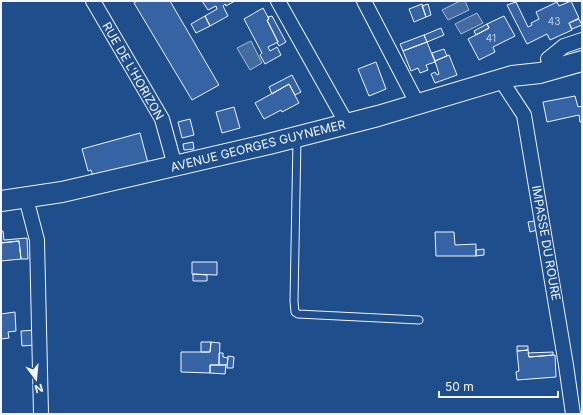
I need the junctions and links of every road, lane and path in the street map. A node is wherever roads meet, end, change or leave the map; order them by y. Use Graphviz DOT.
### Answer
graph roads {
  1 [pos="92,1"];
  2 [pos="278,1"];
  3 [pos="364,1"];
  4 [pos="582,40"];
  5 [pos="582,48"];
  6 [pos="582,55"];
  7 [pos="582,61"];
  8 [pos="548,65"];
  9 [pos="506,78"];
  10 [pos="418,105"];
  11 [pos="347,124"];
  12 [pos="297,137"];
  13 [pos="174,166"];
  14 [pos="26,198"];
  15 [pos="1,201"];
  16 [pos="419,320"];
  17 [pos="41,414"];
  18 [pos="573,414"];
  1 -- 13 [label="street, RUE DE L'HORIZON"];
  2 -- 11 [label="street"];
  3 -- 10 [label="street"];
  4 -- 8 [label="street"];
  5 -- 8 [label="main road, AVENUE GEORGES GUYNEMER"];
  6 -- 8 [label="street"];
  7 -- 8 [label="main road, AVENUE GEORGES GUYNEMER"];
  8 -- 9 [label="main road, AVENUE GEORGES GUYNEMER"];
  9 -- 10 [label="main road, AVENUE GEORGES GUYNEMER"];
  9 -- 18 [label="street, IMPASSE DU ROURE"];
  10 -- 11 [label="main road, AVENUE GEORGES GUYNEMER"];
  11 -- 12 [label="main road, AVENUE GEORGES GUYNEMER"];
  12 -- 13 [label="main road, AVENUE GEORGES GUYNEMER"];
  12 -- 16 [label="lane"];
  13 -- 14 [label="main road, AVENUE GEORGES GUYNEMER"];
  14 -- 15 [label="main road, AVENUE GEORGES GUYNEMER"];
  14 -- 17 [label="street"];
}
